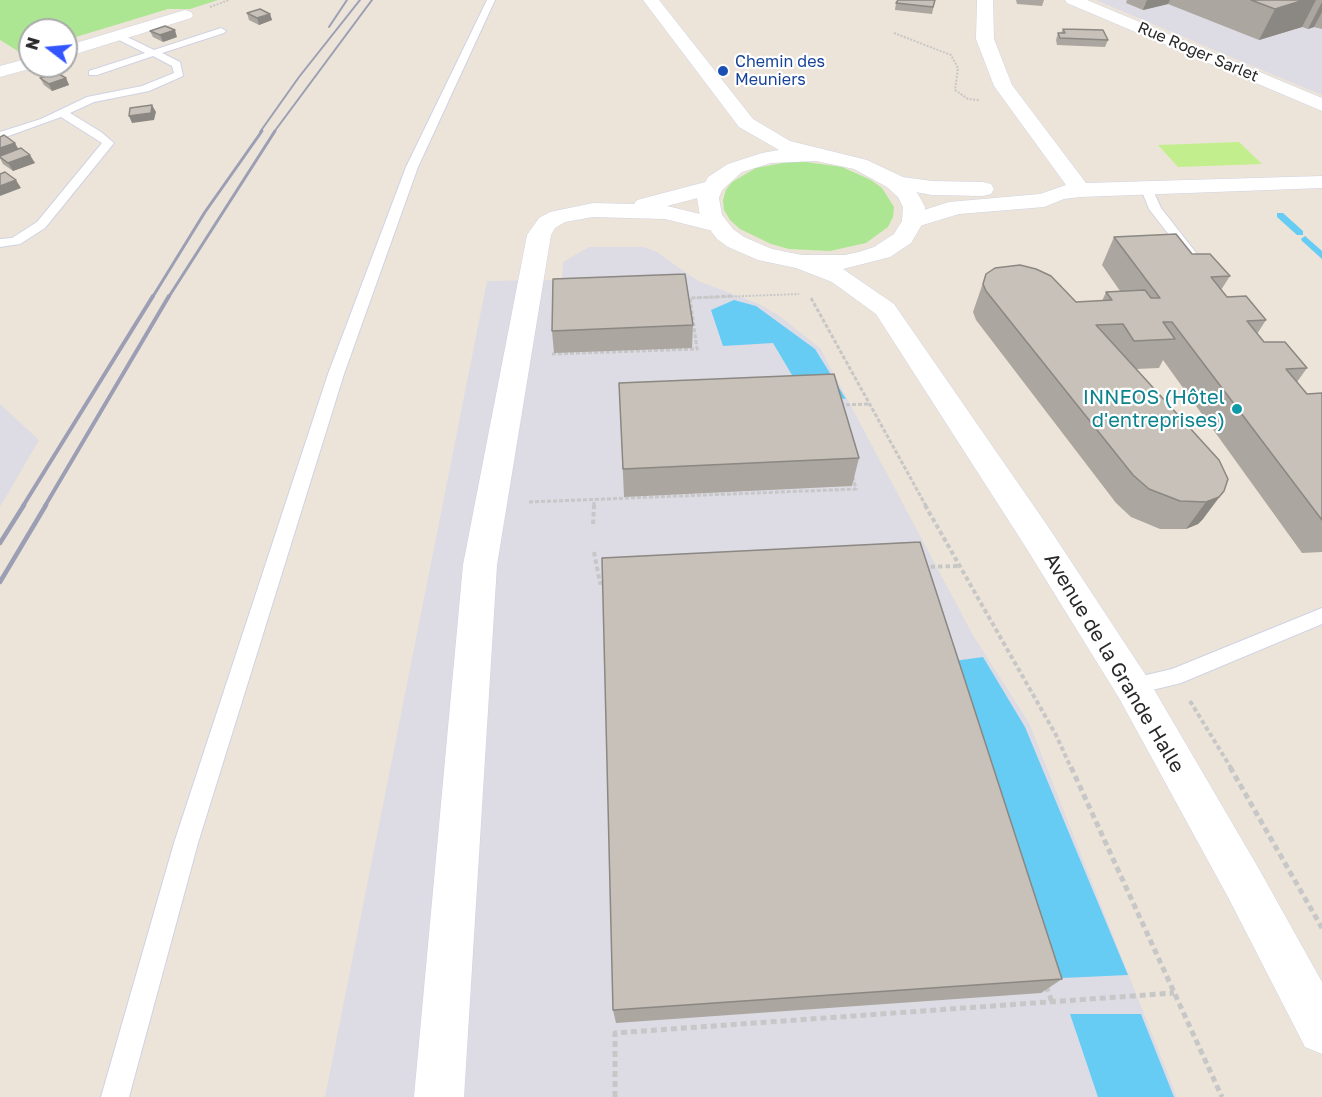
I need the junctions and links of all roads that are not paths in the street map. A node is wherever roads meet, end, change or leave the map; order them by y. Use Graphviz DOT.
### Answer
graph roads {
  1 [pos="490,0"];
  2 [pos="651,0"];
  3 [pos="985,0"];
  4 [pos="1073,0"];
  5 [pos="185,15"];
  6 [pos="221,31"];
  7 [pos="118,36"];
  8 [pos="78,48"];
  9 [pos="154,52"];
  10 [pos="18,67"];
  11 [pos="0,72"];
  12 [pos="93,73"];
  13 [pos="1322,105"];
  14 [pos="62,113"];
  15 [pos="746,123"];
  16 [pos="0,136"];
  17 [pos="816,155"];
  18 [pos="735,168"];
  19 [pos="895,182"];
  20 [pos="1322,182"];
  21 [pos="713,187"];
  22 [pos="1147,189"];
  23 [pos="1069,192"];
  24 [pos="622,209"];
  25 [pos="914,221"];
  26 [pos="717,225"];
  27 [pos="0,243"];
  28 [pos="882,252"];
  29 [pos="802,262"];
  30 [pos="1203,269"];
  31 [pos="885,309"];
  32 [pos="1322,616"];
  33 [pos="1132,686"];
  34 [pos="1322,1030"];
  35 [pos="115,1097"];
  36 [pos="439,1097"];
  1 -- 35 [label="lane"];
  2 -- 15 [label="street"];
  3 -- 23 [label="street"];
  4 -- 13 [label="street, Rue Roger Sarlet"];
  5 -- 7 [label="street"];
  6 -- 9 [label="lane"];
  7 -- 8 [label="street"];
  7 -- 9 [label="lane"];
  9 -- 12 [label="lane"];
  9 -- 14 [label="lane"];
  10 -- 11 [label="street"];
  14 -- 16 [label="lane"];
  14 -- 27 [label="lane"];
  15 -- 17 [label="street"];
  15 -- 18 [label="street"];
  17 -- 18 [label="street"];
  17 -- 19 [label="street"];
  18 -- 21 [label="street"];
  19 -- 23 [label="street"];
  19 -- 25 [label="street"];
  20 -- 22 [label="street"];
  21 -- 24 [label="street"];
  21 -- 26 [label="street"];
  22 -- 23 [label="street"];
  22 -- 30 [label="lane"];
  23 -- 25 [label="street"];
  24 -- 26 [label="street"];
  24 -- 36 [label="street"];
  25 -- 28 [label="street"];
  26 -- 29 [label="street"];
  28 -- 29 [label="street"];
  28 -- 31 [label="street, Avenue de la Grande Halle"];
  29 -- 31 [label="street, Avenue de la Grande Halle"];
  31 -- 33 [label="street, Avenue de la Grande Halle"];
  32 -- 33 [label="lane"];
  33 -- 34 [label="street, Avenue de la Grande Halle"];
}
